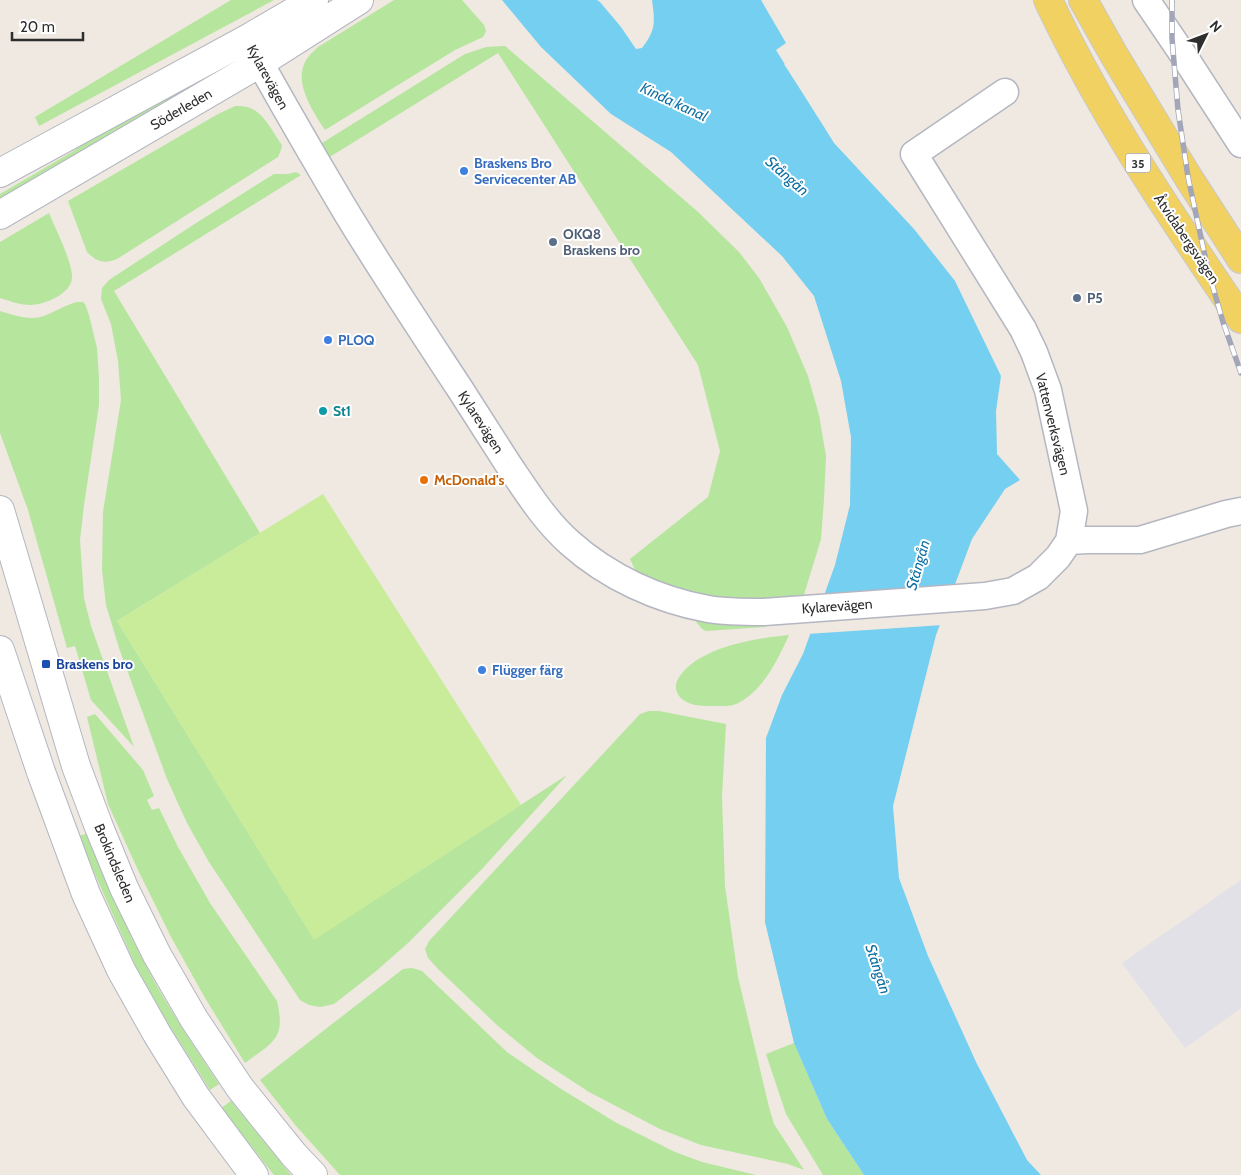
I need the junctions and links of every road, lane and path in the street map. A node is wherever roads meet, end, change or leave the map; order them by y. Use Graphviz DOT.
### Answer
graph roads {
  1 [pos="314,0"];
  2 [pos="360,0"];
  3 [pos="1048,0"];
  4 [pos="1084,0"];
  5 [pos="1146,0"];
  6 [pos="247,39"];
  7 [pos="260,63"];
  8 [pos="1005,92"];
  9 [pos="1241,144"];
  10 [pos="0,173"];
  11 [pos="0,215"];
  12 [pos="1241,259"];
  13 [pos="1241,319"];
  14 [pos="0,510"];
  15 [pos="1241,511"];
  16 [pos="1069,541"];
  17 [pos="0,650"];
  18 [pos="254,1175"];
  19 [pos="313,1175"];
  1 -- 6 [label="main road"];
  2 -- 7 [label="main road, Söderleden"];
  3 -- 13 [label="main road, Åtvidabergsvägen / 35"];
  4 -- 12 [label="main road, 35"];
  5 -- 9 [label="street"];
  6 -- 7 [label="street, Kylarevägen"];
  6 -- 10 [label="main road"];
  7 -- 11 [label="main road, Söderleden"];
  7 -- 16 [label="street, Kylarevägen"];
  8 -- 16 [label="street, Vattenverksvägen"];
  14 -- 19 [label="main road, Brokindsleden"];
  15 -- 16 [label="street"];
  17 -- 18 [label="main road"];
}
